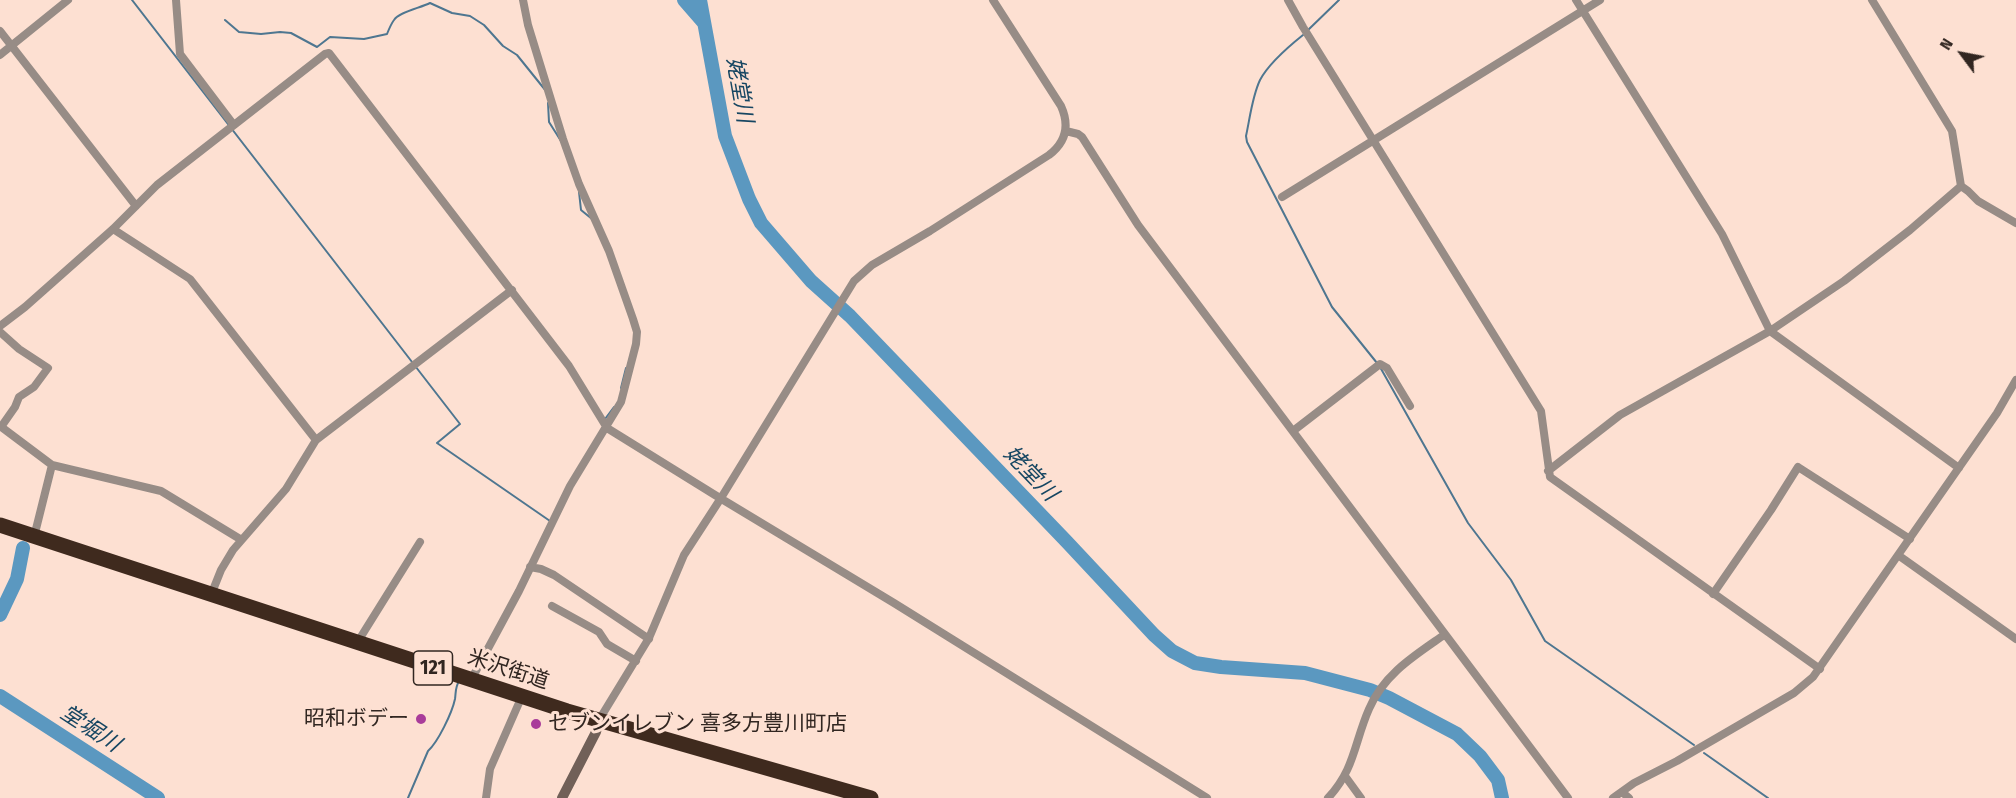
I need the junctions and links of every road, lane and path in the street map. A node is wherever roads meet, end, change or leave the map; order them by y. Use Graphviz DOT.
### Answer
graph roads {
  1 [pos="68,0"];
  2 [pos="177,0"];
  3 [pos="523,0"];
  4 [pos="993,0"];
  5 [pos="1288,0"];
  6 [pos="1576,0"];
  7 [pos="1600,0"];
  8 [pos="1872,0"];
  9 [pos="1583,10"];
  10 [pos="0,31"];
  11 [pos="11,46"];
  12 [pos="0,55"];
  13 [pos="233,124"];
  14 [pos="1066,131"];
  15 [pos="1374,142"];
  16 [pos="1961,186"];
  17 [pos="1282,197"];
  18 [pos="136,206"];
  19 [pos="2016,223"];
  20 [pos="113,229"];
  21 [pos="512,290"];
  22 [pos="0,326"];
  23 [pos="1770,330"];
  24 [pos="0,332"];
  25 [pos="2016,380"];
  26 [pos="1410,406"];
  27 [pos="1,427"];
  28 [pos="607,428"];
  29 [pos="1293,431"];
  30 [pos="316,440"];
  31 [pos="52,465"];
  32 [pos="1959,468"];
  33 [pos="1548,471"];
  34 [pos="721,498"];
  35 [pos="0,525"];
  36 [pos="34,537"];
  37 [pos="240,539"];
  38 [pos="1910,539"];
  39 [pos="420,542"];
  40 [pos="1898,555"];
  41 [pos="530,567"];
  42 [pos="1713,594"];
  43 [pos="211,595"];
  44 [pos="552,606"];
  45 [pos="1444,634"];
  46 [pos="648,639"];
  47 [pos="2016,639"];
  48 [pos="357,643"];
  49 [pos="636,661"];
  50 [pos="1820,669"];
  51 [pos="471,680"];
  52 [pos="522,696"];
  53 [pos="599,720"];
  54 [pos="1345,776"];
  55 [pos="1622,792"];
  56 [pos="836,793"];
  57 [pos="563,797"];
  58 [pos="486,798"];
  59 [pos="871,798"];
  60 [pos="1207,798"];
  61 [pos="1328,798"];
  62 [pos="1361,798"];
  63 [pos="1568,798"];
  64 [pos="1613,798"];
  65 [pos="1629,798"];
  1 -- 11 [label="street"];
  2 -- 13 [label="street"];
  3 -- 28 [label="street"];
  4 -- 14 [label="street"];
  5 -- 15 [label="street"];
  6 -- 9 [label="street"];
  7 -- 9 [label="street"];
  8 -- 16 [label="street"];
  9 -- 15 [label="street"];
  9 -- 23 [label="street"];
  10 -- 11 [label="street"];
  11 -- 12 [label="street"];
  11 -- 18 [label="street"];
  13 -- 18 [label="street"];
  13 -- 21 [label="street"];
  14 -- 29 [label="street"];
  14 -- 34 [label="street"];
  15 -- 17 [label="street"];
  15 -- 33 [label="street"];
  16 -- 19 [label="street"];
  16 -- 23 [label="street"];
  18 -- 20 [label="street"];
  20 -- 22 [label="street"];
  20 -- 30 [label="street"];
  21 -- 28 [label="street"];
  21 -- 30 [label="street"];
  23 -- 32 [label="street"];
  23 -- 33 [label="street"];
  24 -- 27 [label="street"];
  25 -- 32 [label="street"];
  26 -- 29 [label="street"];
  27 -- 31 [label="street"];
  28 -- 34 [label="street"];
  28 -- 41 [label="street"];
  29 -- 45 [label="street"];
  30 -- 43 [label="street"];
  31 -- 36 [label="street"];
  31 -- 37 [label="street"];
  32 -- 38 [label="street"];
  33 -- 42 [label="street"];
  34 -- 46 [label="street"];
  34 -- 60 [label="street"];
  35 -- 36 [label="highway, 米沢街道 / 121"];
  36 -- 43 [label="highway, 米沢街道 / 121"];
  38 -- 40 [label="street"];
  38 -- 42 [label="street"];
  39 -- 48 [label="street"];
  40 -- 47 [label="street"];
  40 -- 50 [label="street"];
  41 -- 46 [label="street"];
  41 -- 51 [label="street"];
  42 -- 50 [label="street"];
  43 -- 48 [label="highway, 米沢街道 / 121"];
  44 -- 49 [label="street"];
  45 -- 54 [label="street"];
  45 -- 63 [label="street"];
  46 -- 49 [label="street"];
  48 -- 51 [label="highway, 米沢街道 / 121"];
  49 -- 53 [label="street"];
  50 -- 55 [label="street"];
  51 -- 52 [label="highway, 米沢街道 / 121"];
  52 -- 53 [label="highway, 米沢街道 / 121"];
  52 -- 58 [label="street"];
  53 -- 56 [label="highway, 米沢街道 / 121"];
  53 -- 57 [label="street"];
  54 -- 61 [label="street"];
  54 -- 62 [label="street"];
  55 -- 64 [label="street"];
  55 -- 65 [label="street"];
  56 -- 59 [label="highway, 米沢街道 / 121"];
}
